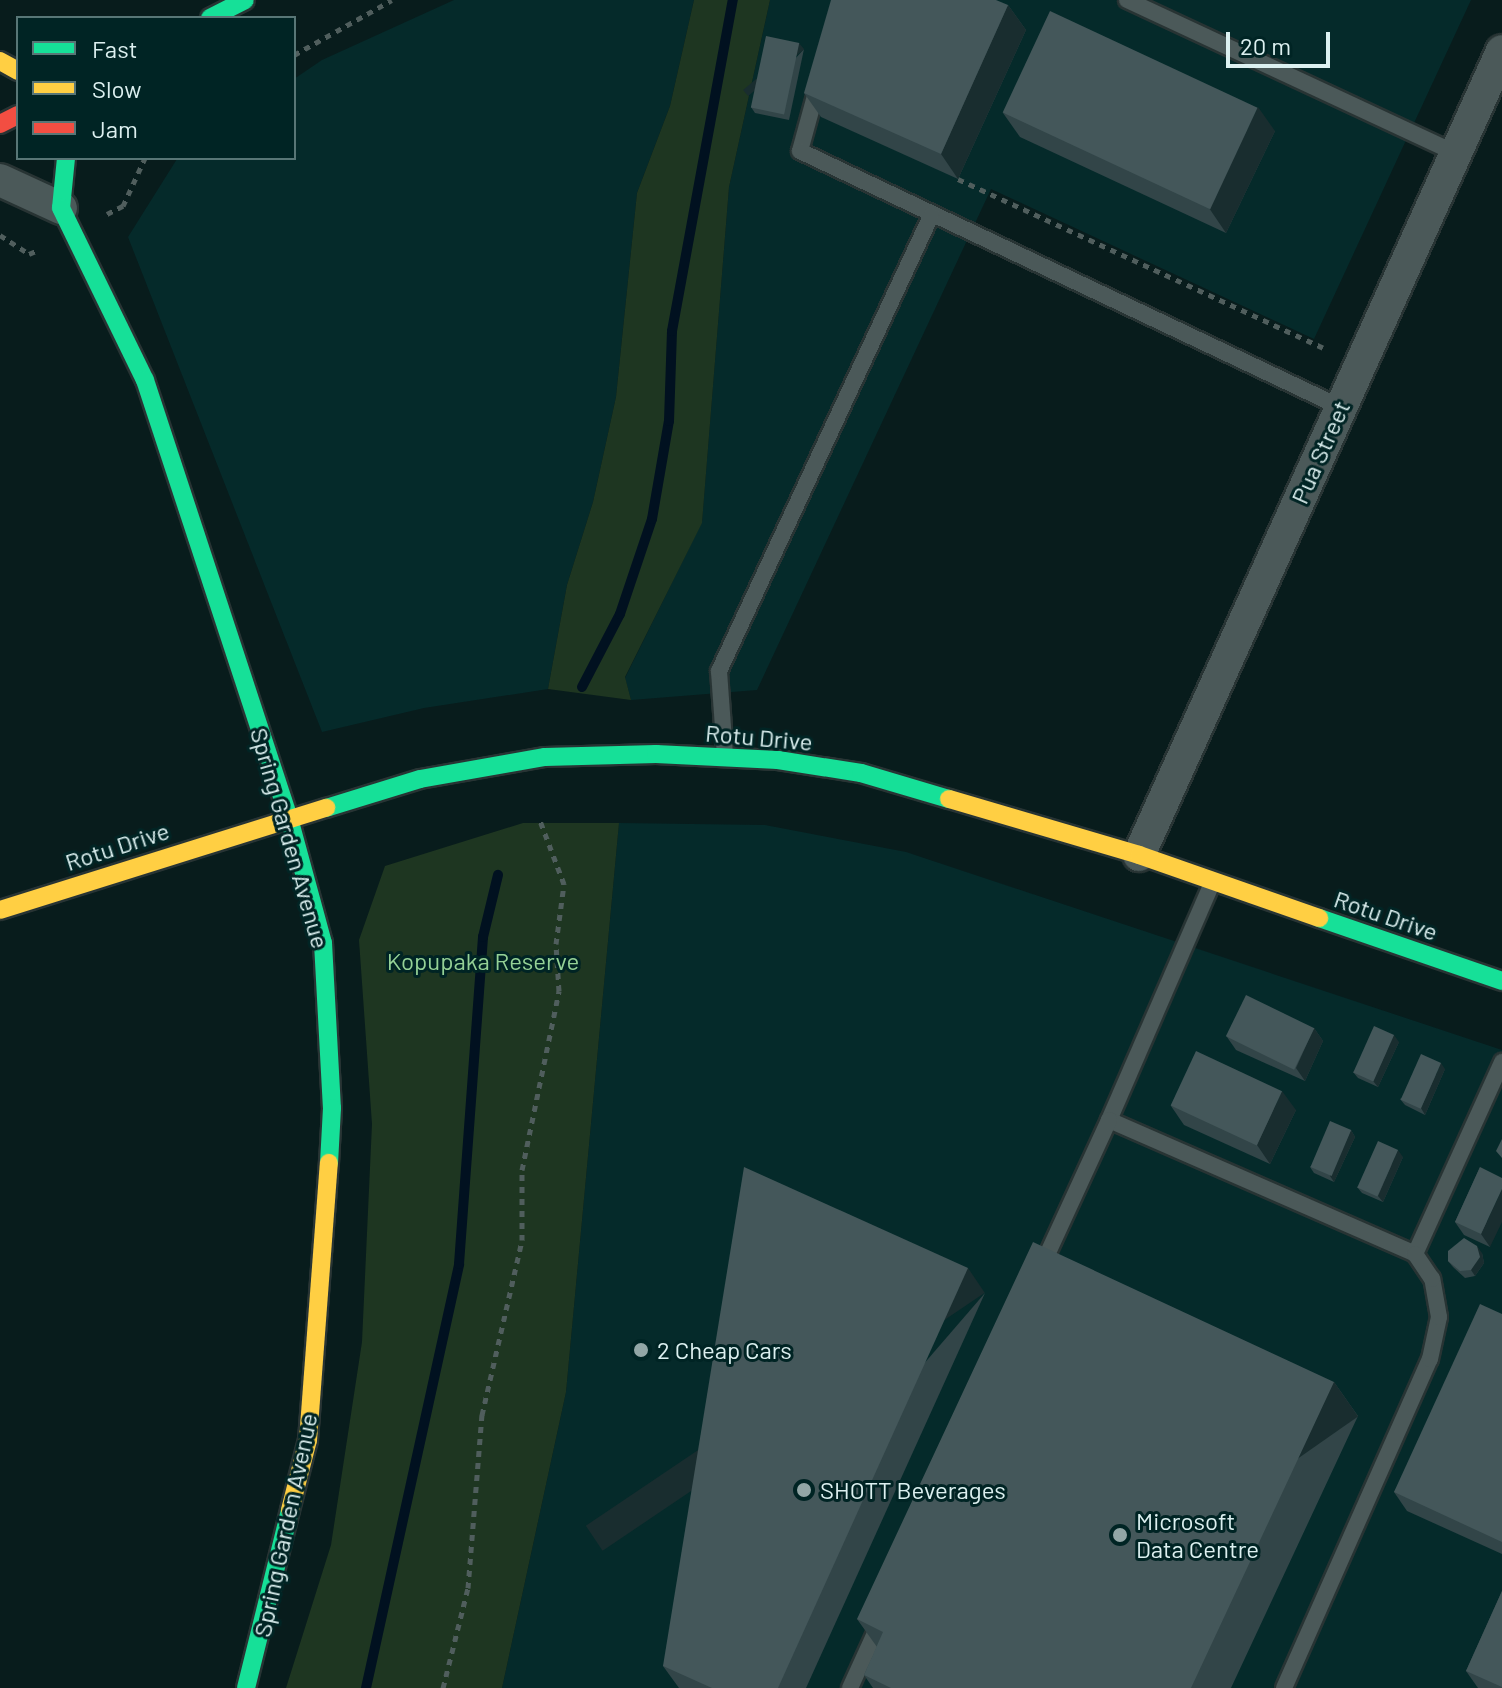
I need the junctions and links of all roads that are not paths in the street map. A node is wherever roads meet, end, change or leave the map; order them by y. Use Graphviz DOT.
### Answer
graph roads {
  1 [pos="245,0"];
  2 [pos="1127,0"];
  3 [pos="216,16"];
  4 [pos="1502,51"];
  5 [pos="825,60"];
  6 [pos="1455,153"];
  7 [pos="66,160"];
  8 [pos="0,180"];
  9 [pos="61,208"];
  10 [pos="931,216"];
  11 [pos="1340,407"];
  12 [pos="725,757"];
  13 [pos="289,818"];
  14 [pos="1139,855"];
  15 [pos="1214,880"];
  16 [pos="0,910"];
  17 [pos="1502,981"];
  18 [pos="1502,1062"];
  19 [pos="1109,1120"];
  20 [pos="1415,1254"];
  21 [pos="1035,1282"];
  22 [pos="889,1601"];
  23 [pos="246,1688"];
  24 [pos="850,1688"];
  25 [pos="1284,1688"];
  1 -- 3 [label="street"];
  2 -- 6 [label="lane"];
  4 -- 6 [label="street, Pua Street"];
  5 -- 10 [label="lane"];
  6 -- 11 [label="street, Pua Street"];
  7 -- 9 [label="street"];
  8 -- 9 [label="street"];
  9 -- 13 [label="street, Spring Garden Avenue"];
  10 -- 11 [label="lane"];
  10 -- 12 [label="lane"];
  11 -- 14 [label="street, Pua Street"];
  12 -- 13 [label="street, Rotu Drive"];
  12 -- 14 [label="street, Rotu Drive"];
  13 -- 16 [label="street, Rotu Drive"];
  13 -- 23 [label="street, Spring Garden Avenue"];
  14 -- 15 [label="street, Rotu Drive"];
  15 -- 17 [label="street, Rotu Drive"];
  15 -- 19 [label="lane"];
  18 -- 20 [label="lane"];
  19 -- 20 [label="lane"];
  19 -- 21 [label="lane"];
  20 -- 25 [label="lane"];
  22 -- 24 [label="lane"];
}
